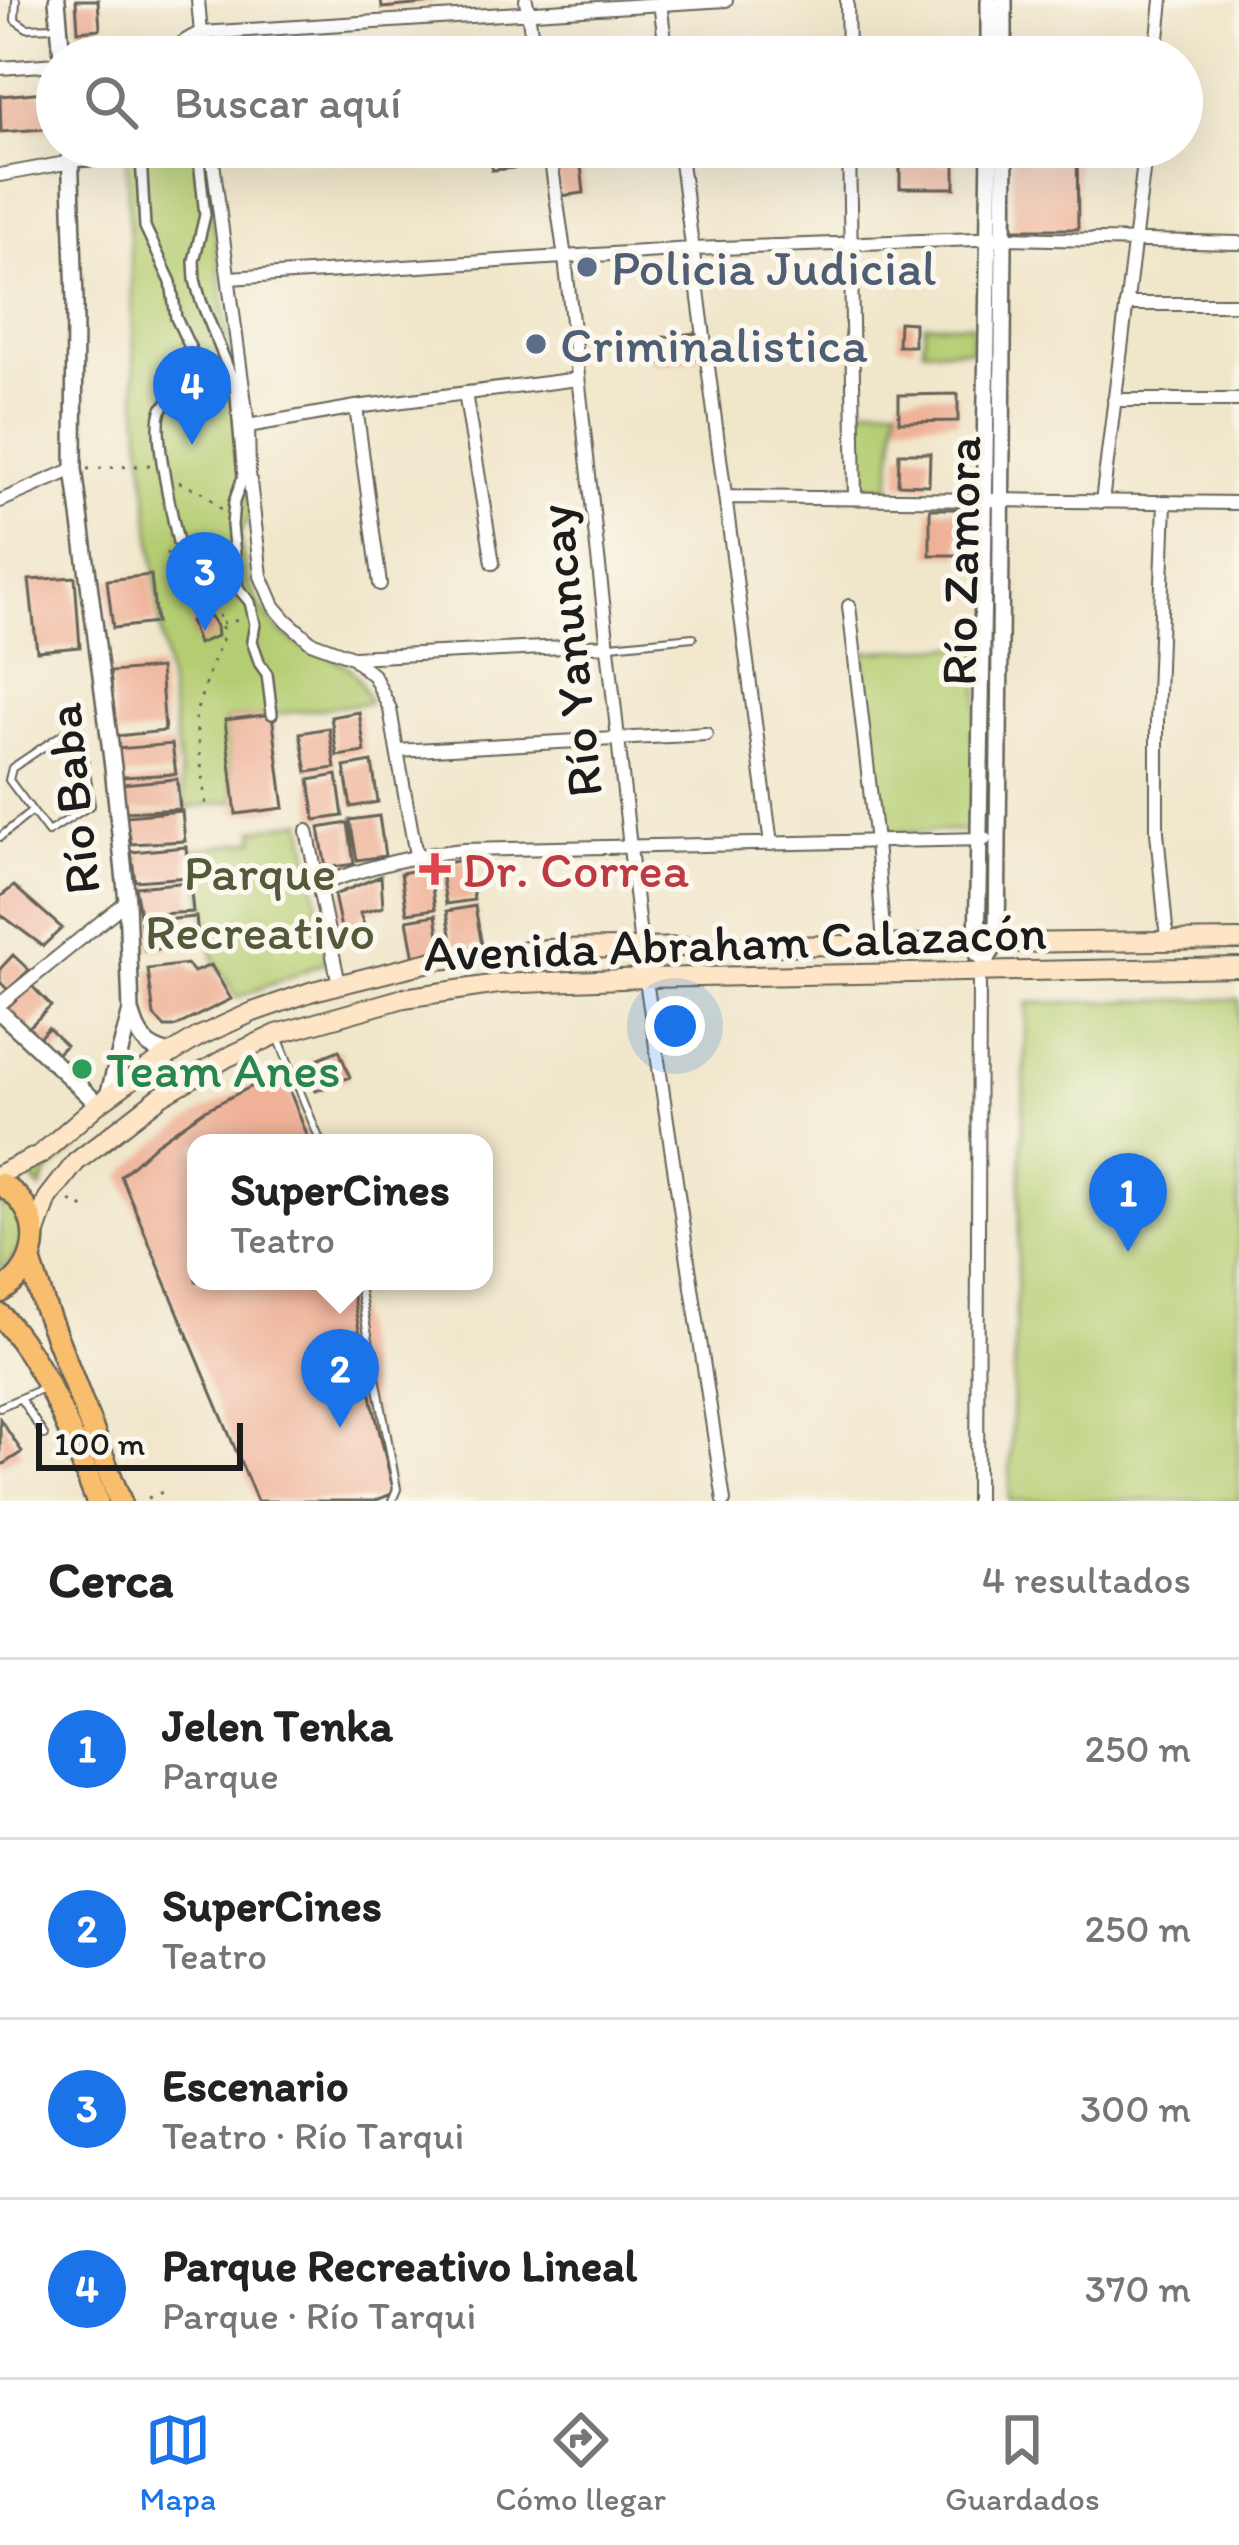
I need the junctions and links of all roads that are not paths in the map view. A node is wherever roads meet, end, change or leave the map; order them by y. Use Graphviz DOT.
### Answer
graph roads {
  1 [pos="16,0"];
  2 [pos="57,0"];
  3 [pos="198,0"];
  4 [pos="726,0"];
  5 [pos="847,0"];
  6 [pos="989,0"];
  7 [pos="1004,0"];
  8 [pos="1162,0"];
  9 [pos="660,3"];
  10 [pos="527,6"];
  11 [pos="59,27"];
  12 [pos="201,33"];
  13 [pos="59,36"];
  14 [pos="192,36"];
  15 [pos="201,36"];
  16 [pos="532,36"];
  17 [pos="664,36"];
  18 [pos="848,36"];
  19 [pos="989,36"];
  20 [pos="1004,36"];
  21 [pos="1158,36"];
  22 [pos="36,63"];
  23 [pos="0,68"];
  24 [pos="36,164"];
  25 [pos="70,168"];
  26 [pos="142,168"];
  27 [pos="206,168"];
  28 [pos="210,168"];
  29 [pos="552,168"];
  30 [pos="682,168"];
  31 [pos="849,168"];
  32 [pos="992,168"];
  33 [pos="1003,168"];
  34 [pos="1144,168"];
  35 [pos="0,175"];
  36 [pos="998,239"];
  37 [pos="1136,241"];
  38 [pos="1239,243"];
  39 [pos="851,244"];
  40 [pos="692,249"];
  41 [pos="565,259"];
  42 [pos="230,278"];
  43 [pos="1126,304"];
  44 [pos="1239,304"];
  45 [pos="578,379"];
  46 [pos="465,394"];
  47 [pos="1114,400"];
  48 [pos="1239,400"];
  49 [pos="356,407"];
  50 [pos="248,426"];
  51 [pos="74,470"];
  52 [pos="725,497"];
  53 [pos="855,499"];
  54 [pos="994,500"];
  55 [pos="0,501"];
  56 [pos="1102,502"];
  57 [pos="1165,502"];
  58 [pos="1239,503"];
  59 [pos="178,542"];
  60 [pos="493,563"];
  61 [pos="380,584"];
  62 [pos="849,606"];
  63 [pos="693,637"];
  64 [pos="608,645"];
  65 [pos="352,657"];
  66 [pos="272,714"];
  67 [pos="706,734"];
  68 [pos="618,740"];
  69 [pos="397,751"];
  70 [pos="31,812"];
  71 [pos="307,831"];
  72 [pos="0,837"];
  73 [pos="998,838"];
  74 [pos="980,839"];
  75 [pos="876,842"];
  76 [pos="771,844"];
  77 [pos="630,845"];
  78 [pos="416,855"];
  79 [pos="319,885"];
  80 [pos="127,901"];
  81 [pos="1167,939"];
  82 [pos="1239,940"];
  83 [pos="987,942"];
  84 [pos="884,944"];
  85 [pos="641,947"];
  86 [pos="1239,967"];
  87 [pos="979,971"];
  88 [pos="646,978"];
  89 [pos="339,984"];
  90 [pos="0,1008"];
  91 [pos="131,1011"];
  92 [pos="278,1034"];
  93 [pos="176,1051"];
  94 [pos="196,1074"];
  95 [pos="103,1100"];
  96 [pos="317,1134"];
  97 [pos="0,1174"];
  98 [pos="0,1184"];
  99 [pos="35,1235"];
  100 [pos="30,1262"];
  101 [pos="360,1290"];
  102 [pos="0,1292"];
  103 [pos="0,1316"];
  104 [pos="46,1386"];
  105 [pos="20,1398"];
  106 [pos="0,1408"];
  107 [pos="60,1413"];
  108 [pos="38,1425"];
  109 [pos="44,1436"];
  110 [pos="97,1501"];
  111 [pos="121,1501"];
  112 [pos="392,1501"];
  113 [pos="724,1501"];
  114 [pos="977,1501"];
  1 -- 11 [label="lane"];
  2 -- 11 [label="street"];
  3 -- 12 [label="street"];
  4 -- 9 [label="street"];
  5 -- 18 [label="street"];
  6 -- 19 [label="street"];
  7 -- 20 [label="street"];
  8 -- 21 [label="street"];
  9 -- 10 [label="street"];
  9 -- 17 [label="street"];
  10 -- 12 [label="street"];
  10 -- 16 [label="street"];
  11 -- 13 [label="street"];
  12 -- 14 [label="street"];
  12 -- 15 [label="street"];
  22 -- 23 [label="street"];
  24 -- 35 [label="street"];
  25 -- 51 [label="street, Río Baba"];
  26 -- 59 [label="street"];
  27 -- 66 [label="street"];
  28 -- 42 [label="street"];
  29 -- 41 [label="street, Río Yanuncay"];
  30 -- 40 [label="street"];
  31 -- 39 [label="street"];
  32 -- 36 [label="street, Río Zamora"];
  33 -- 36 [label="street, Río Zamora"];
  34 -- 37 [label="street"];
  36 -- 37 [label="street"];
  36 -- 39 [label="street"];
  36 -- 54 [label="street, Río Zamora"];
  37 -- 38 [label="street"];
  37 -- 43 [label="street"];
  39 -- 40 [label="street"];
  39 -- 53 [label="street"];
  40 -- 41 [label="street"];
  40 -- 52 [label="street"];
  41 -- 42 [label="street"];
  41 -- 45 [label="street, Río Yanuncay"];
  42 -- 50 [label="street"];
  43 -- 44 [label="street"];
  43 -- 47 [label="street"];
  45 -- 46 [label="street"];
  45 -- 64 [label="street, Río Yanuncay"];
  46 -- 49 [label="street"];
  46 -- 60 [label="street"];
  47 -- 48 [label="street"];
  47 -- 56 [label="street"];
  49 -- 50 [label="street"];
  49 -- 61 [label="street"];
  50 -- 65 [label="street"];
  51 -- 55 [label="street"];
  51 -- 80 [label="street, Río Baba"];
  52 -- 53 [label="street"];
  52 -- 76 [label="street"];
  53 -- 54 [label="street"];
  54 -- 56 [label="street"];
  54 -- 73 [label="street, Río Zamora"];
  54 -- 74 [label="street, Río Zamora"];
  56 -- 57 [label="street"];
  57 -- 58 [label="street"];
  57 -- 81 [label="street"];
  62 -- 75 [label="street"];
  63 -- 64 [label="lane"];
  64 -- 65 [label="street"];
  64 -- 68 [label="street, Río Yanuncay"];
  65 -- 69 [label="street"];
  67 -- 68 [label="street"];
  68 -- 69 [label="street"];
  68 -- 77 [label="street, Río Yanuncay"];
  69 -- 78 [label="street"];
  70 -- 70 [label="lane"];
  70 -- 72 [label="lane"];
  71 -- 79 [label="street"];
  73 -- 74 [label="street"];
  73 -- 83 [label="street, Río Zamora"];
  74 -- 75 [label="street"];
  74 -- 83 [label="street, Río Zamora"];
  75 -- 76 [label="street"];
  75 -- 84 [label="street"];
  76 -- 77 [label="street"];
  77 -- 78 [label="street"];
  77 -- 85 [label="street, Río Yanuncay"];
  78 -- 79 [label="street"];
  79 -- 89 [label="street"];
  80 -- 90 [label="street"];
  80 -- 91 [label="street, Río Baba"];
  81 -- 82 [label="main road, Avenida Abraham Calazacón"];
  81 -- 83 [label="main road, Avenida Abraham Calazacón"];
  83 -- 84 [label="main road, Avenida Abraham Calazacón"];
  83 -- 87 [label="street, Río Zamora"];
  84 -- 85 [label="main road, Avenida Abraham Calazacón"];
  85 -- 88 [label="street, Río Yanuncay"];
  85 -- 89 [label="main road, Avenida Abraham Calazacón"];
  86 -- 87 [label="main road, Avenida Abraham Calazacón"];
  87 -- 88 [label="main road, Avenida Abraham Calazacón"];
  87 -- 114 [label="street, Río Zamora"];
  88 -- 92 [label="main road, Avenida Abraham Calazacón"];
  88 -- 113 [label="street, Río Yanuncay"];
  89 -- 93 [label="main road, Avenida Abraham Calazacón"];
  90 -- 95 [label="street"];
  91 -- 93 [label="street"];
  91 -- 95 [label="street, Río Baba"];
  92 -- 94 [label="main road, Avenida Abraham Calazacón"];
  92 -- 96 [label="lane"];
  93 -- 94 [label="main road"];
  93 -- 95 [label="main road, Avenida Abraham Calazacón"];
  94 -- 99 [label="main road, Avenida Abraham Calazacón"];
  95 -- 97 [label="main road, Avenida Abraham Calazacón"];
  98 -- 99 [label="main road"];
  99 -- 100 [label="main road"];
  100 -- 102 [label="main road"];
  100 -- 111 [label="main road"];
  101 -- 112 [label="lane"];
  103 -- 104 [label="main road"];
  104 -- 105 [label="lane"];
  104 -- 107 [label="main road"];
  105 -- 106 [label="lane"];
  105 -- 108 [label="lane"];
  107 -- 108 [label="lane"];
  107 -- 110 [label="main road"];
  108 -- 109 [label="lane"];
}
